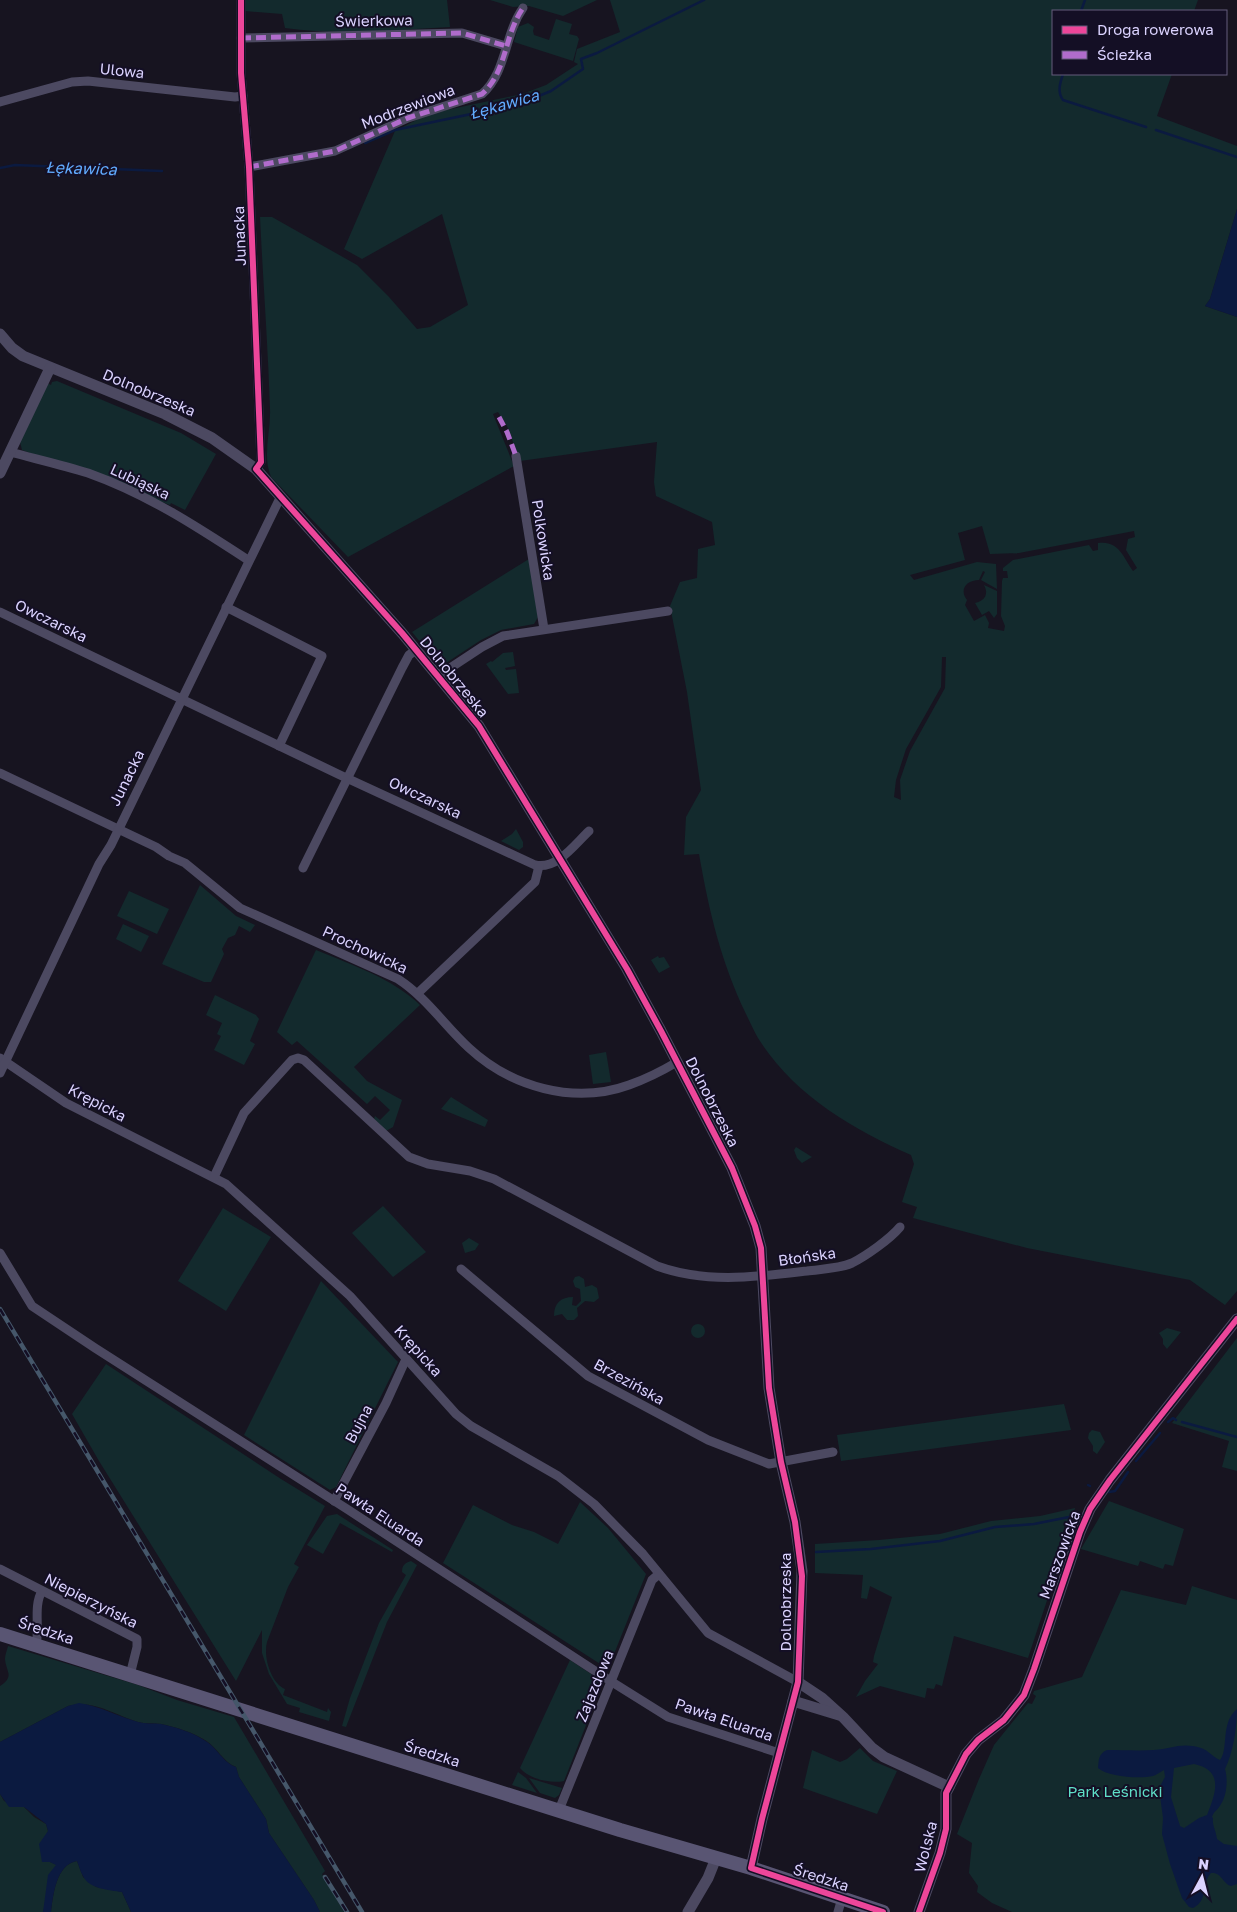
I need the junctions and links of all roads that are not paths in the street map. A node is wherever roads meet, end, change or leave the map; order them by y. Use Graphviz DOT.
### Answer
graph roads {
  1 [pos="240,0"];
  2 [pos="523,8"];
  3 [pos="241,38"];
  4 [pos="506,46"];
  5 [pos="243,96"];
  6 [pos="0,102"];
  7 [pos="249,167"];
  8 [pos="0,334"];
  9 [pos="50,368"];
  10 [pos="10,452"];
  11 [pos="516,456"];
  12 [pos="256,469"];
  13 [pos="0,473"];
  14 [pos="281,496"];
  15 [pos="248,560"];
  16 [pos="226,607"];
  17 [pos="668,611"];
  18 [pos="0,612"];
  19 [pos="544,629"];
  20 [pos="416,650"];
  21 [pos="438,676"];
  22 [pos="181,700"];
  23 [pos="279,746"];
  24 [pos="0,773"];
  25 [pos="348,778"];
  26 [pos="118,829"];
  27 [pos="589,831"];
  28 [pos="560,859"];
  29 [pos="539,866"];
  30 [pos="303,868"];
  31 [pos="418,993"];
  32 [pos="3,1060"];
  33 [pos="677,1062"];
  34 [pos="0,1073"];
  35 [pos="214,1177"];
  36 [pos="900,1227"];
  37 [pos="0,1253"];
  38 [pos="460,1269"];
  39 [pos="764,1276"];
  40 [pos="1237,1319"];
  41 [pos="406,1359"];
  42 [pos="833,1452"];
  43 [pos="781,1462"];
  44 [pos="334,1501"];
  45 [pos="0,1569"];
  46 [pos="658,1574"];
  47 [pos="42,1591"];
  48 [pos="0,1634"];
  49 [pos="36,1645"];
  50 [pos="130,1675"];
  51 [pos="612,1682"];
  52 [pos="798,1682"];
  53 [pos="793,1701"];
  54 [pos="843,1716"];
  55 [pos="779,1753"];
  56 [pos="949,1787"];
  57 [pos="559,1810"];
  58 [pos="716,1858"];
  59 [pos="752,1868"];
  60 [pos="842,1898"];
  61 [pos="688,1912"];
  62 [pos="838,1912"];
  63 [pos="883,1912"];
  64 [pos="920,1912"];
  1 -- 3 [label="street, Junacka"];
  2 -- 4 [label="street, Modrzewiowa"];
  3 -- 4 [label="street, Świerkowa"];
  3 -- 5 [label="street, Junacka"];
  4 -- 7 [label="street, Modrzewiowa"];
  5 -- 6 [label="street, Ulowa"];
  5 -- 7 [label="street, Junacka"];
  7 -- 12 [label="street, Junacka"];
  8 -- 9 [label="street, Dolnobrzeska"];
  9 -- 10 [label="street"];
  9 -- 12 [label="street, Dolnobrzeska"];
  10 -- 13 [label="street"];
  10 -- 15 [label="street, Lubiąska"];
  11 -- 19 [label="street, Polkowicka"];
  12 -- 14 [label="street, Dolnobrzeska"];
  14 -- 15 [label="street, Junacka"];
  14 -- 20 [label="street, Dolnobrzeska"];
  15 -- 16 [label="street, Junacka"];
  16 -- 22 [label="street, Junacka"];
  16 -- 23 [label="street"];
  17 -- 19 [label="street"];
  18 -- 22 [label="street, Owczarska"];
  19 -- 21 [label="street"];
  20 -- 21 [label="street, Dolnobrzeska"];
  20 -- 25 [label="street"];
  21 -- 28 [label="street, Dolnobrzeska"];
  22 -- 23 [label="street, Owczarska"];
  22 -- 26 [label="street, Junacka"];
  23 -- 25 [label="street, Owczarska"];
  24 -- 26 [label="street, Prochowicka"];
  25 -- 29 [label="street, Owczarska"];
  25 -- 30 [label="street"];
  26 -- 31 [label="street, Prochowicka"];
  26 -- 32 [label="street, Junacka"];
  27 -- 28 [label="street"];
  28 -- 29 [label="street"];
  28 -- 33 [label="street, Dolnobrzeska"];
  29 -- 31 [label="street"];
  31 -- 33 [label="street, Prochowicka"];
  32 -- 34 [label="street, Junacka"];
  32 -- 35 [label="street, Krępicka"];
  33 -- 39 [label="street, Dolnobrzeska"];
  35 -- 39 [label="street, Błońska"];
  35 -- 41 [label="street, Krępicka"];
  36 -- 39 [label="street, Błońska"];
  37 -- 44 [label="street, Pawła Eluarda"];
  38 -- 43 [label="street, Brzezińska"];
  39 -- 43 [label="street, Dolnobrzeska"];
  40 -- 56 [label="street, Marszowicka"];
  41 -- 44 [label="street, Bujna"];
  41 -- 46 [label="street, Krępicka"];
  42 -- 43 [label="street, Brzezińska"];
  43 -- 52 [label="street, Dolnobrzeska"];
  44 -- 51 [label="street, Pawła Eluarda"];
  45 -- 47 [label="street, Niepierzyńska"];
  46 -- 51 [label="street, Zajazdowa"];
  46 -- 52 [label="street, Krępicka"];
  47 -- 49 [label="street"];
  47 -- 50 [label="street, Niepierzyńska"];
  48 -- 49 [label="main road, Średzka"];
  49 -- 50 [label="main road, Średzka"];
  50 -- 57 [label="main road, Średzka"];
  51 -- 55 [label="street, Pawła Eluarda"];
  51 -- 57 [label="street, Zajazdowa"];
  52 -- 53 [label="street, Dolnobrzeska"];
  52 -- 54 [label="street"];
  53 -- 54 [label="street"];
  53 -- 55 [label="street, Dolnobrzeska"];
  54 -- 56 [label="street"];
  55 -- 59 [label="street, Dolnobrzeska"];
  56 -- 64 [label="street, Wolska"];
  57 -- 58 [label="main road, Średzka"];
  58 -- 59 [label="main road, Średzka"];
  58 -- 61 [label="street"];
  59 -- 60 [label="main road, Średzka"];
  60 -- 62 [label="street"];
  60 -- 63 [label="main road, Średzka"];
}
